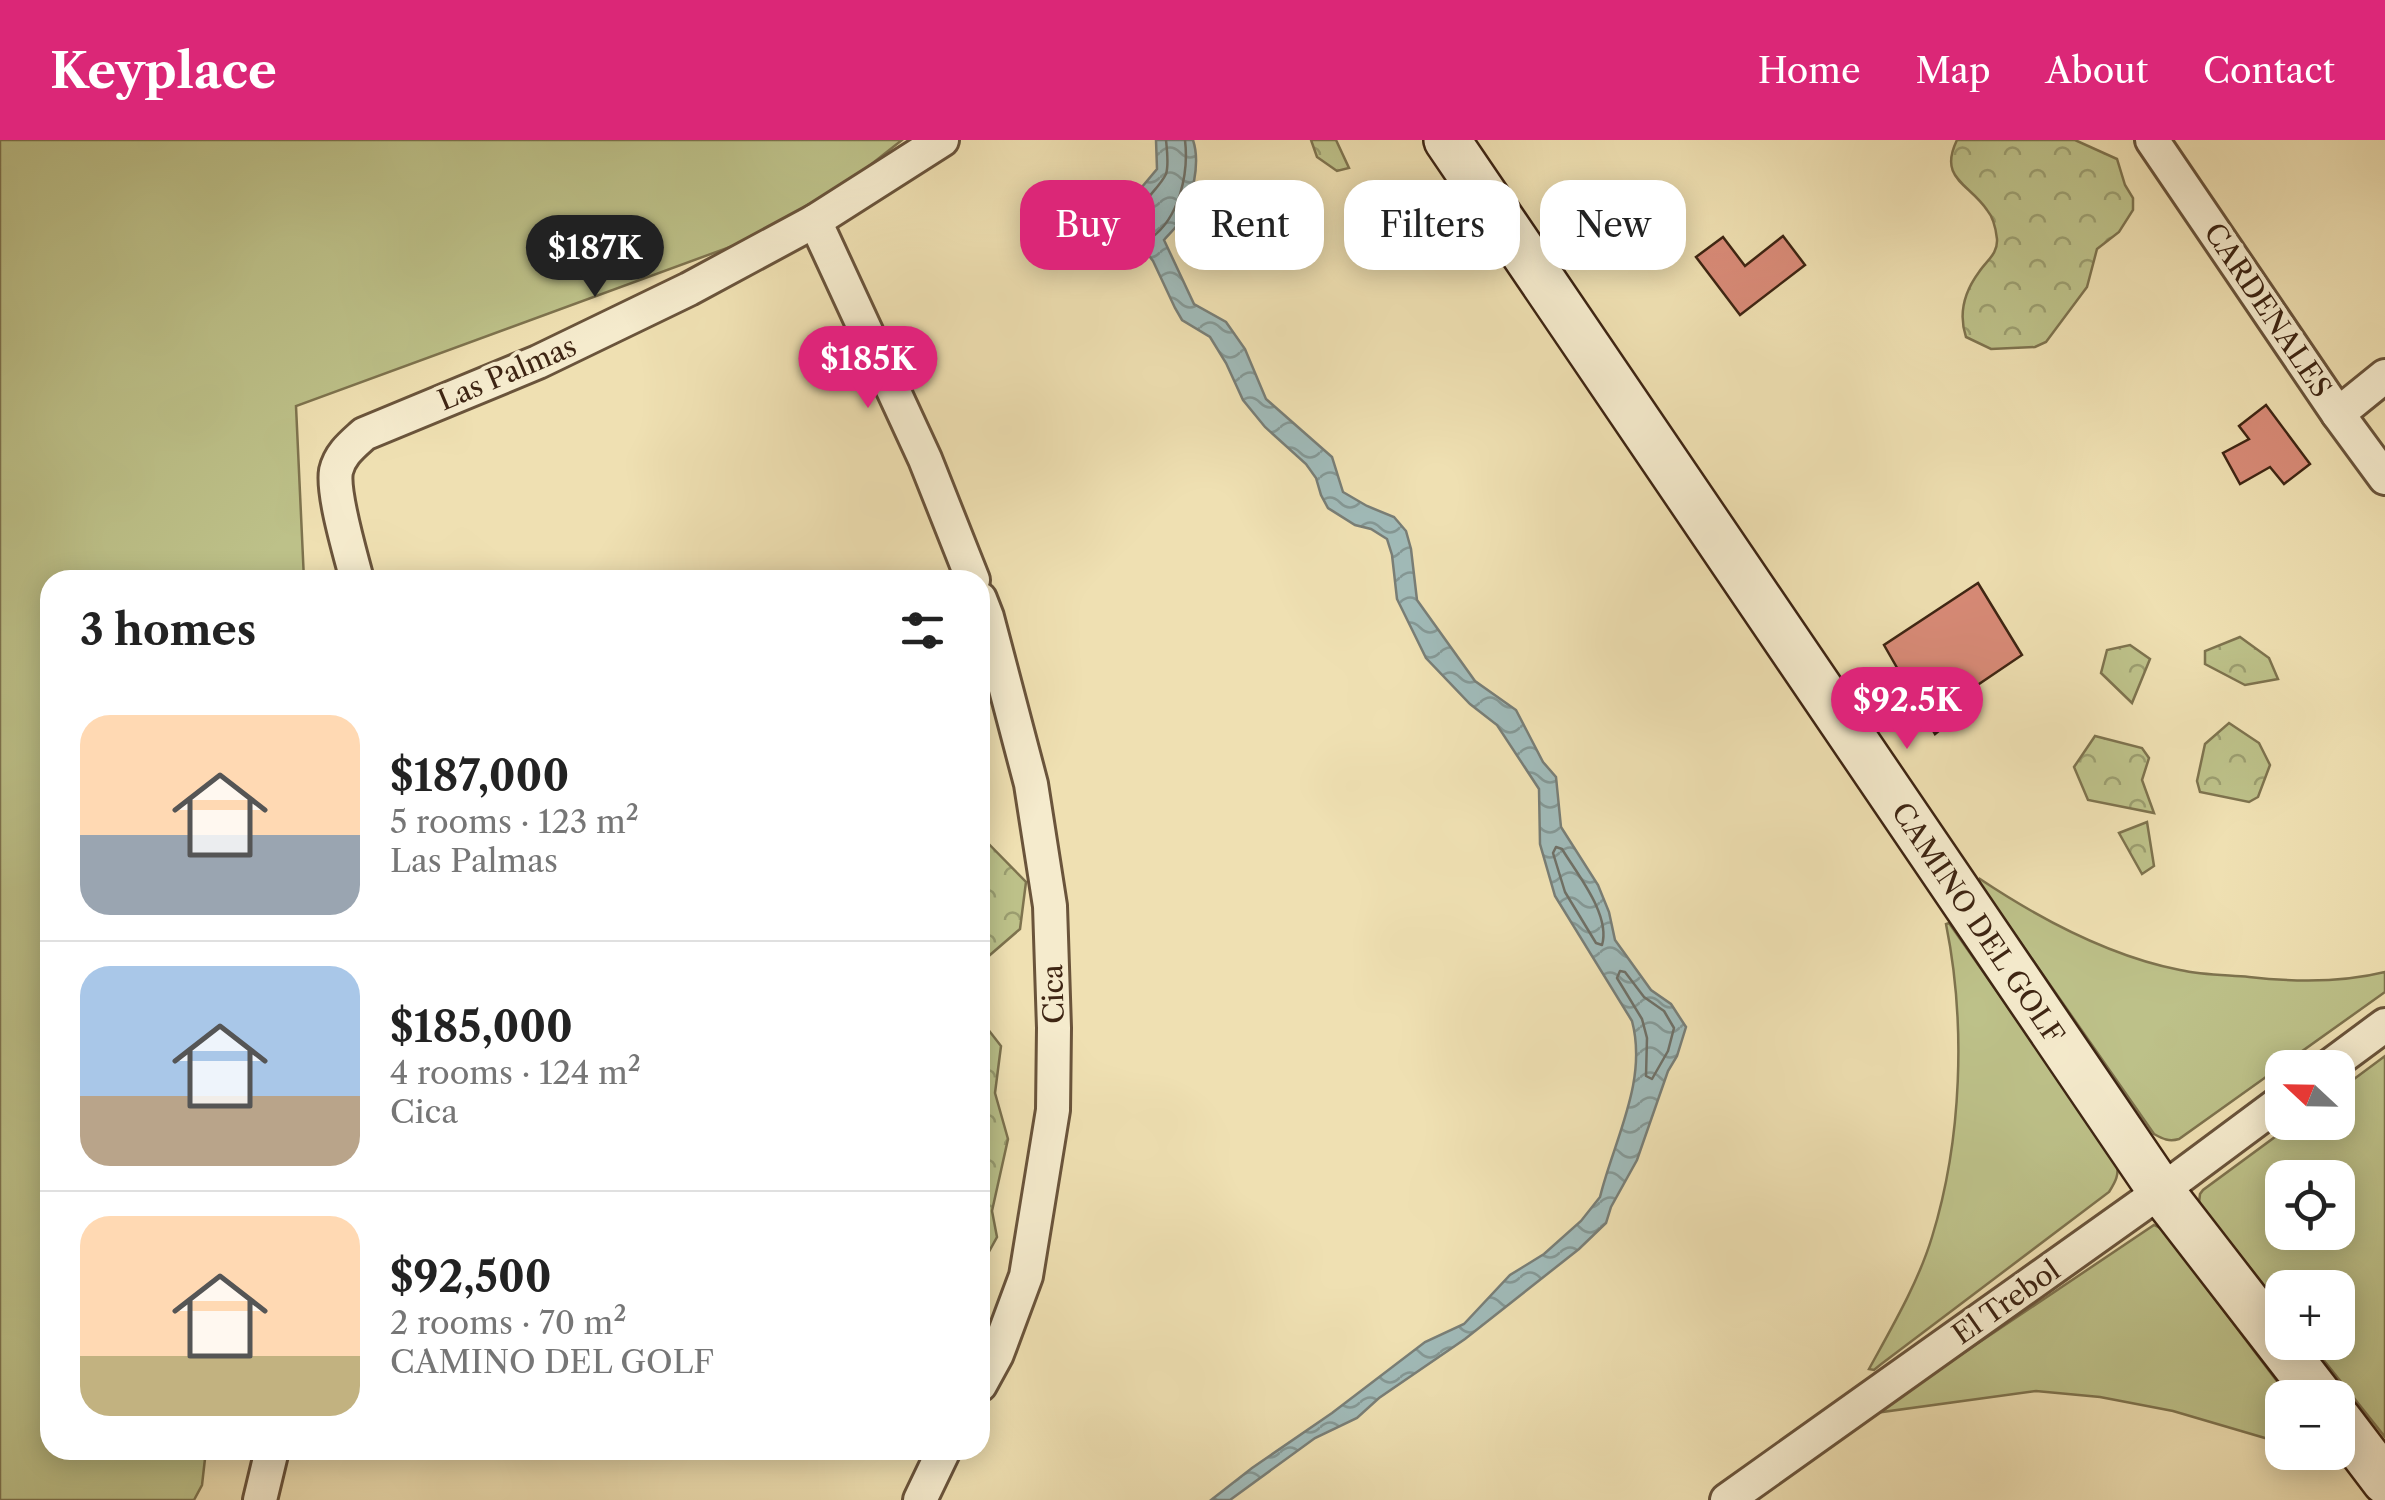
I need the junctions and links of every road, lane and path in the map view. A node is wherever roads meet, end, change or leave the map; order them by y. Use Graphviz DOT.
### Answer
graph roads {
  1 [pos="942,140"];
  2 [pos="1447,140"];
  3 [pos="2152,140"];
  4 [pos="815,221"];
  5 [pos="2385,376"];
  6 [pos="2338,414"];
  7 [pos="2385,478"];
  8 [pos="355,570"];
  9 [pos="968,570"];
  10 [pos="990,626"];
  11 [pos="2385,1025"];
  12 [pos="2352,1050"];
  13 [pos="2265,1114"];
  14 [pos="2161,1191"];
  15 [pos="990,1368"];
  16 [pos="2307,1380"];
  17 [pos="2355,1441"];
  18 [pos="270,1460"];
  19 [pos="939,1460"];
  20 [pos="2385,1480"];
  21 [pos="260,1500"];
  22 [pos="920,1500"];
  23 [pos="1726,1500"];
  1 -- 4 [label="street, Las Palmas"];
  2 -- 14 [label="street, CAMINO DEL GOLF"];
  3 -- 6 [label="street, CARDENALES"];
  4 -- 8 [label="street, Las Palmas"];
  4 -- 9 [label="street"];
  5 -- 6 [label="street"];
  6 -- 7 [label="street, CARDENALES"];
  10 -- 15 [label="street, Cica"];
  11 -- 12 [label="street"];
  13 -- 14 [label="street, El Trebol"];
  14 -- 16 [label="street, CAMINO DEL GOLF"];
  14 -- 23 [label="street, El Trebol"];
  17 -- 20 [label="street"];
  18 -- 21 [label="street"];
  19 -- 22 [label="street"];
}
